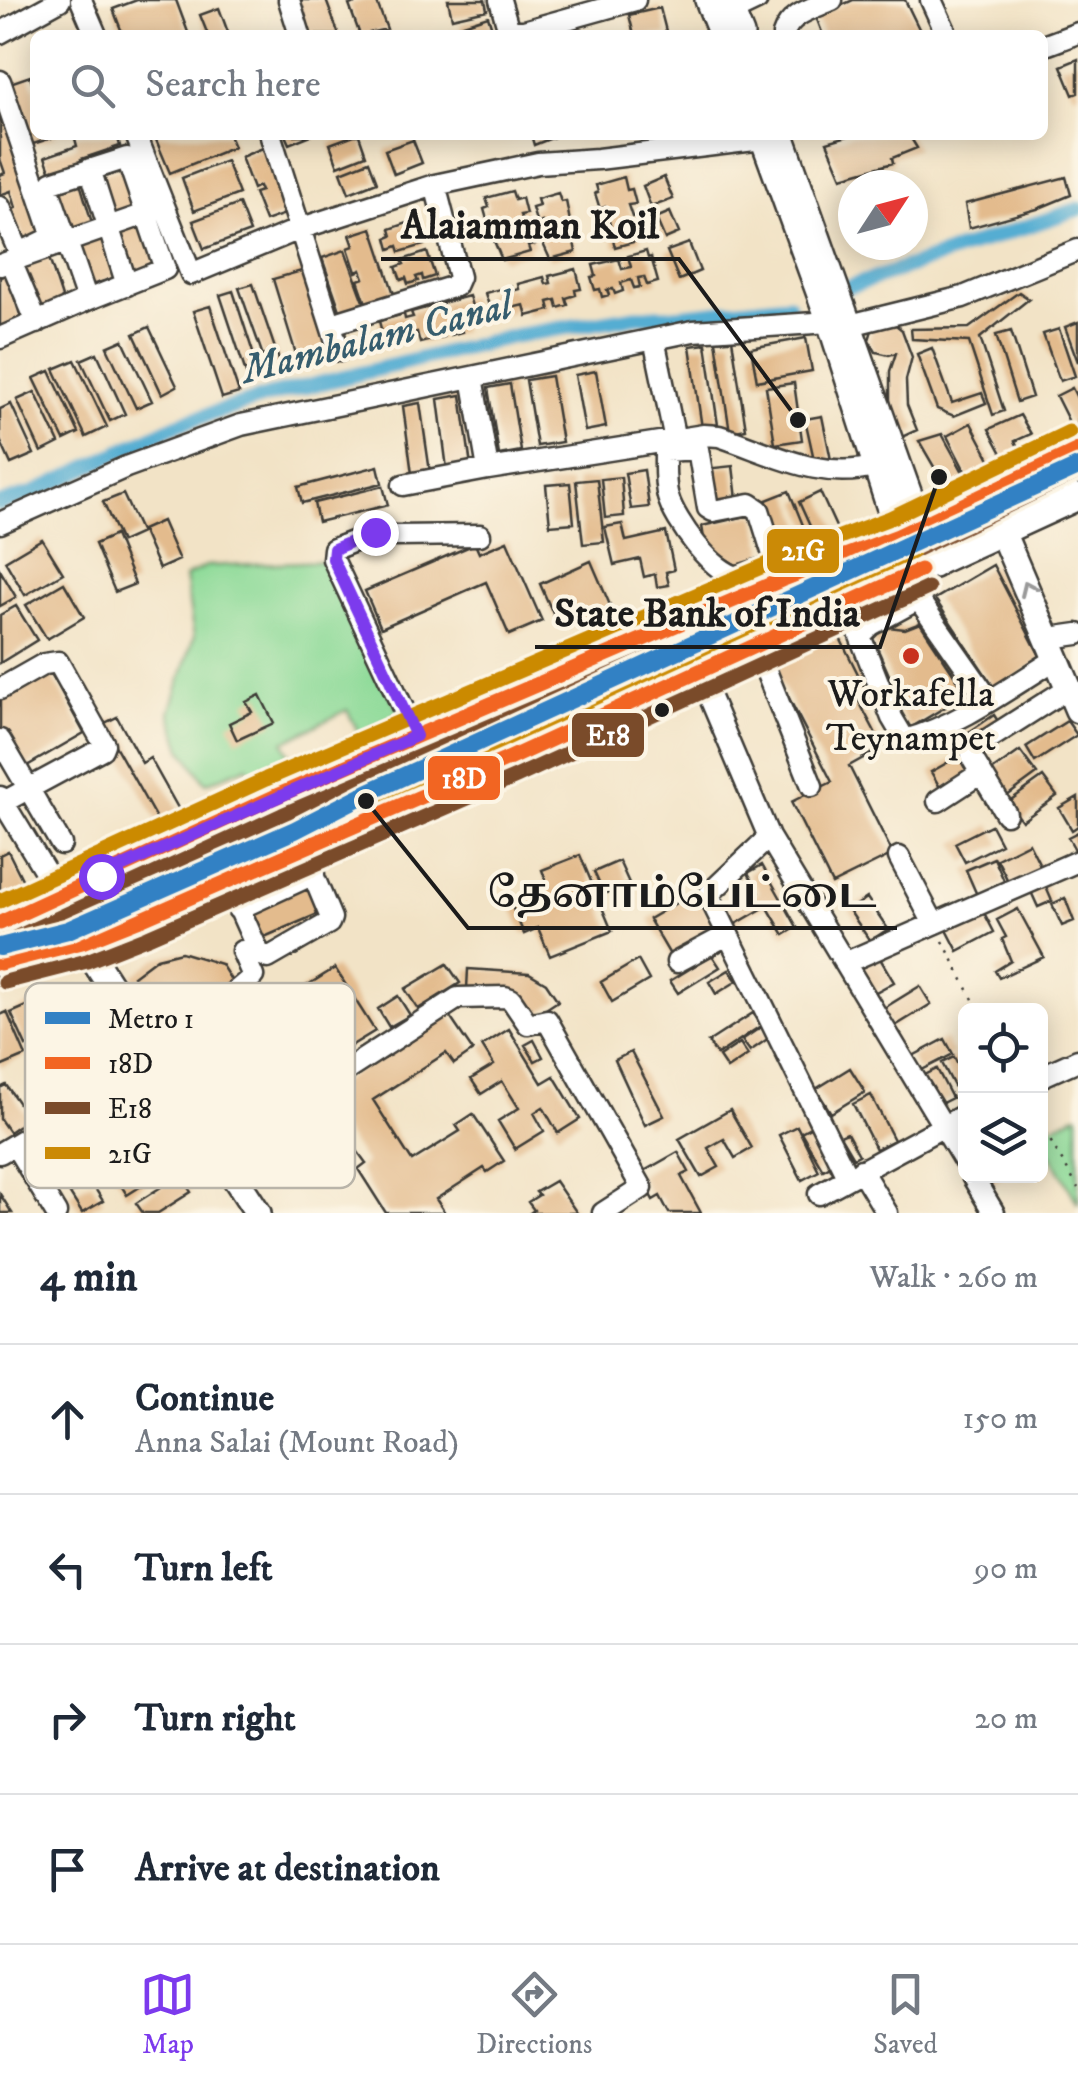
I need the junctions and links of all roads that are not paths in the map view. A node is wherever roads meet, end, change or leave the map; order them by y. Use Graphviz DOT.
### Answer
graph roads {
  1 [pos="60,0"];
  2 [pos="81,0"];
  3 [pos="289,0"];
  4 [pos="500,0"];
  5 [pos="635,0"];
  6 [pos="708,0"];
  7 [pos="756,0"];
  8 [pos="832,0"];
  9 [pos="932,0"];
  10 [pos="730,21"];
  11 [pos="94,30"];
  12 [pos="298,30"];
  13 [pos="509,30"];
  14 [pos="531,30"];
  15 [pos="785,30"];
  16 [pos="944,30"];
  17 [pos="0,33"];
  18 [pos="1078,33"];
  19 [pos="1048,44"];
  20 [pos="0,81"];
  21 [pos="137,140"];
  22 [pos="272,140"];
  23 [pos="754,140"];
  24 [pos="778,140"];
  25 [pos="90,169"];
  26 [pos="435,185"];
  27 [pos="0,207"];
  28 [pos="155,211"];
  29 [pos="0,223"];
  30 [pos="107,227"];
  31 [pos="302,228"];
  32 [pos="64,241"];
  33 [pos="1078,250"];
  34 [pos="4,261"];
  35 [pos="127,285"];
  36 [pos="86,300"];
  37 [pos="37,324"];
  38 [pos="332,324"];
  39 [pos="840,324"];
  40 [pos="0,338"];
  41 [pos="654,339"];
  42 [pos="339,350"];
  43 [pos="472,377"];
  44 [pos="675,440"];
  45 [pos="1078,450"];
  46 [pos="877,466"];
  47 [pos="488,469"];
  48 [pos="402,485"];
  49 [pos="1078,497"];
  50 [pos="0,523"];
  51 [pos="908,531"];
  52 [pos="1002,532"];
  53 [pos="480,535"];
  54 [pos="923,569"];
  55 [pos="778,573"];
  56 [pos="887,585"];
  57 [pos="900,610"];
  58 [pos="1078,634"];
  59 [pos="756,646"];
  60 [pos="1053,649"];
  61 [pos="699,672"];
  62 [pos="0,688"];
  63 [pos="1073,699"];
  64 [pos="989,700"];
  65 [pos="499,701"];
  66 [pos="416,736"];
  67 [pos="0,740"];
  68 [pos="537,744"];
  69 [pos="508,758"];
  70 [pos="981,774"];
  71 [pos="812,786"];
  72 [pos="28,789"];
  73 [pos="938,800"];
  74 [pos="1,801"];
  75 [pos="1006,814"];
  76 [pos="770,837"];
  77 [pos="61,844"];
  78 [pos="301,844"];
  79 [pos="899,857"];
  80 [pos="1078,861"];
  81 [pos="314,874"];
  82 [pos="227,881"];
  83 [pos="59,894"];
  84 [pos="238,909"];
  85 [pos="933,922"];
  86 [pos="0,923"];
  87 [pos="727,934"];
  88 [pos="82,942"];
  89 [pos="242,951"];
  90 [pos="678,962"];
  91 [pos="847,962"];
  92 [pos="0,964"];
  93 [pos="109,983"];
  94 [pos="246,983"];
  95 [pos="1078,1060"];
  96 [pos="355,1065"];
  97 [pos="1048,1074"];
  98 [pos="958,1118"];
  99 [pos="943,1125"];
  100 [pos="8,1149"];
  101 [pos="958,1150"];
  102 [pos="25,1172"];
  103 [pos="855,1174"];
  104 [pos="976,1183"];
  105 [pos="37,1188"];
  106 [pos="242,1188"];
  107 [pos="818,1194"];
  108 [pos="56,1213"];
  109 [pos="258,1213"];
  110 [pos="603,1213"];
  111 [pos="887,1213"];
  112 [pos="994,1213"];
  1 -- 17 [label="street"];
  2 -- 11 [label="street"];
  3 -- 12 [label="street"];
  4 -- 13 [label="street"];
  5 -- 14 [label="street"];
  6 -- 10 [label="main road"];
  7 -- 10 [label="street"];
  8 -- 15 [label="street"];
  9 -- 16 [label="street"];
  18 -- 19 [label="street"];
  20 -- 27 [label="street"];
  21 -- 28 [label="street"];
  22 -- 31 [label="street"];
  23 -- 26 [label="street"];
  24 -- 39 [label="main road"];
  25 -- 28 [label="street"];
  25 -- 30 [label="street"];
  25 -- 32 [label="street"];
  26 -- 31 [label="street"];
  26 -- 38 [label="street"];
  28 -- 30 [label="street"];
  28 -- 31 [label="street"];
  28 -- 35 [label="street"];
  29 -- 34 [label="street"];
  30 -- 32 [label="street"];
  30 -- 35 [label="street"];
  31 -- 38 [label="street"];
  32 -- 34 [label="street"];
  32 -- 36 [label="street"];
  33 -- 39 [label="street"];
  34 -- 37 [label="street"];
  35 -- 36 [label="street"];
  36 -- 37 [label="street"];
  37 -- 40 [label="street"];
  38 -- 42 [label="street"];
  39 -- 41 [label="street"];
  39 -- 46 [label="main road"];
  39 -- 51 [label="main road"];
  41 -- 43 [label="street"];
  41 -- 44 [label="street"];
  43 -- 47 [label="street"];
  43 -- 50 [label="street"];
  44 -- 46 [label="street"];
  44 -- 47 [label="street"];
  45 -- 51 [label="main road"];
  46 -- 51 [label="main road"];
  47 -- 48 [label="street"];
  49 -- 52 [label="main road"];
  51 -- 54 [label="main road"];
  51 -- 55 [label="main road"];
  52 -- 54 [label="main road"];
  60 -- 52 [label="main road, one-way"];
  53 -- 66 [label="street"];
  54 -- 56 [label="main road"];
  55 -- 55 [label="street"];
  55 -- 65 [label="main road"];
  56 -- 57 [label="street"];
  56 -- 59 [label="main road"];
  57 -- 64 [label="street"];
  57 -- 64 [label="street"];
  58 -- 60 [label="street"];
  59 -- 61 [label="main road"];
  59 -- 71 [label="street"];
  60 -- 63 [label="main road"];
  60 -- 64 [label="street"];
  61 -- 68 [label="main road"];
  61 -- 76 [label="street"];
  62 -- 72 [label="street"];
  63 -- 70 [label="street"];
  65 -- 66 [label="main road"];
  65 -- 68 [label="main road"];
  65 -- 69 [label="main road"];
  66 -- 83 [label="main road"];
  67 -- 72 [label="street"];
  68 -- 69 [label="main road"];
  69 -- 78 [label="main road"];
  70 -- 73 [label="street"];
  70 -- 75 [label="street"];
  72 -- 74 [label="street"];
  72 -- 77 [label="street"];
  74 -- 83 [label="street"];
  76 -- 87 [label="street"];
  76 -- 91 [label="street"];
  78 -- 81 [label="street"];
  78 -- 82 [label="main road"];
  79 -- 85 [label="street"];
  80 -- 85 [label="street"];
  81 -- 84 [label="street"];
  81 -- 84 [label="street"];
  82 -- 84 [label="street"];
  82 -- 88 [label="main road"];
  83 -- 86 [label="main road"];
  85 -- 91 [label="street"];
  87 -- 90 [label="street"];
  87 -- 103 [label="street"];
  88 -- 92 [label="main road"];
  88 -- 93 [label="main road"];
  89 -- 94 [label="street"];
  91 -- 99 [label="street"];
  95 -- 97 [label="street"];
  96 -- 110 [label="street"];
  98 -- 99 [label="street"];
  99 -- 101 [label="street"];
  99 -- 103 [label="street"];
  100 -- 102 [label="street"];
  103 -- 107 [label="street"];
  103 -- 111 [label="street"];
  104 -- 112 [label="street"];
  105 -- 108 [label="street"];
  106 -- 109 [label="main road"];
}
